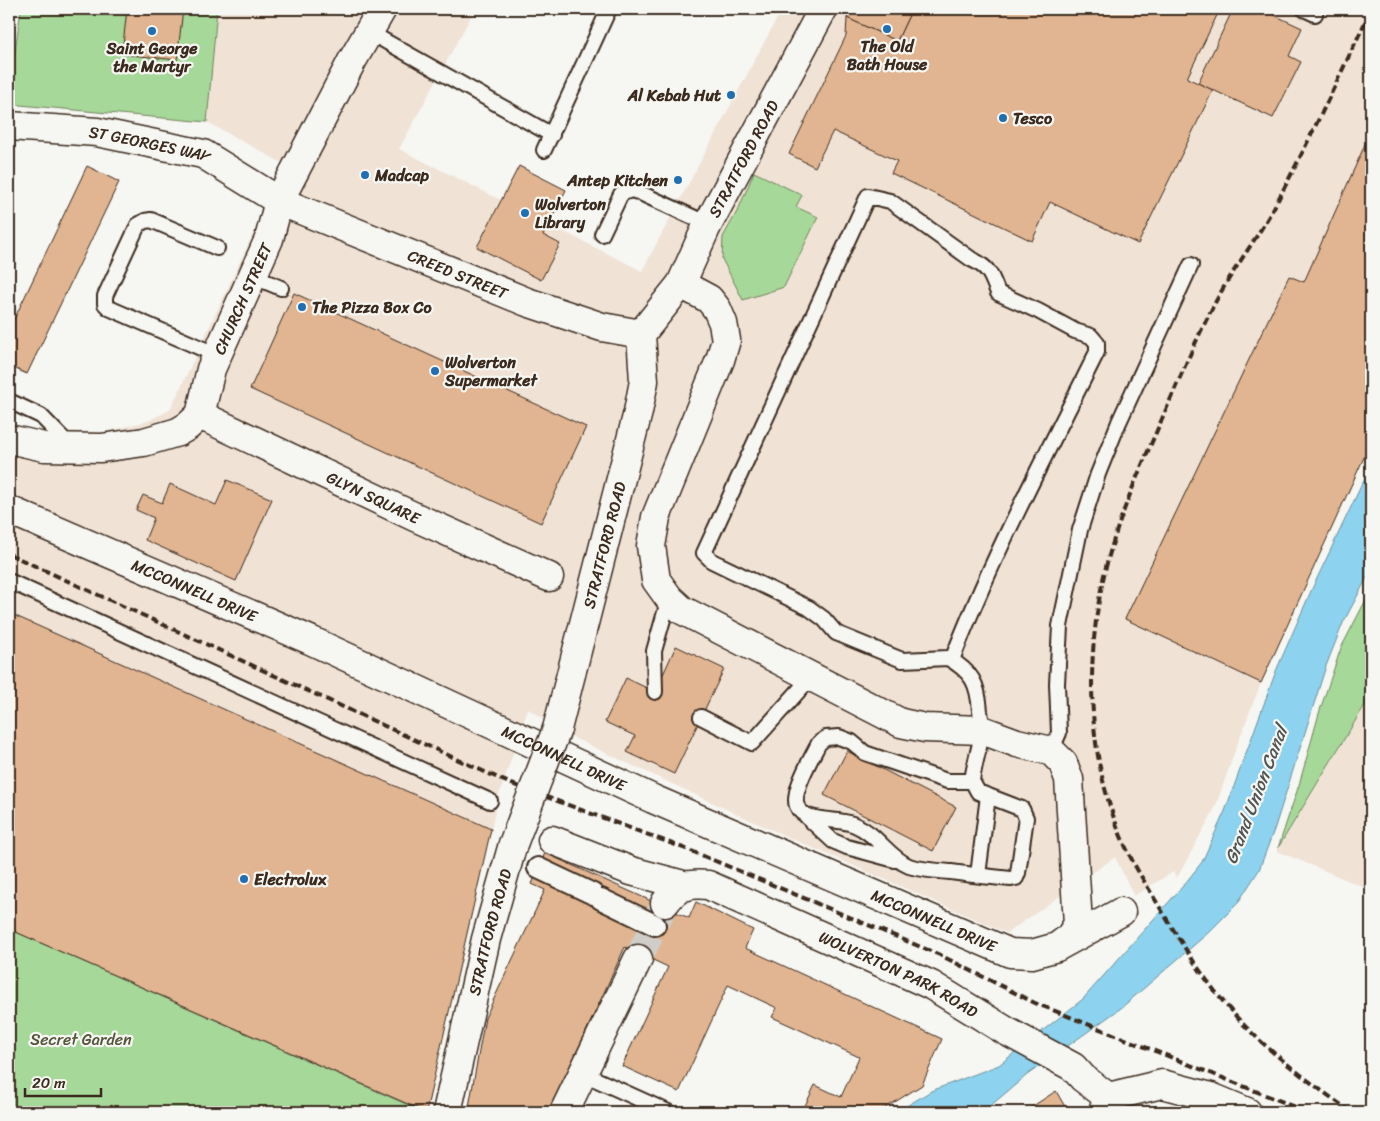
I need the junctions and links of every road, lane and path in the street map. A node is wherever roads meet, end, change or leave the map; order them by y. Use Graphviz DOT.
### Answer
graph roads {
  1 [pos="382,9"];
  2 [pos="609,9"];
  3 [pos="823,9"];
  4 [pos="1304,9"];
  5 [pos="1316,9"];
  6 [pos="368,32"];
  7 [pos="9,126"];
  8 [pos="552,134"];
  9 [pos="544,150"];
  10 [pos="279,201"];
  11 [pos="708,224"];
  12 [pos="602,234"];
  13 [pos="217,248"];
  14 [pos="1191,265"];
  15 [pos="252,276"];
  16 [pos="682,284"];
  17 [pos="281,288"];
  18 [pos="641,334"];
  19 [pos="217,355"];
  20 [pos="9,401"];
  21 [pos="200,415"];
  22 [pos="9,439"];
  23 [pos="71,448"];
  24 [pos="9,510"];
  25 [pos="549,577"];
  26 [pos="9,581"];
  27 [pos="669,598"];
  28 [pos="952,660"];
  29 [pos="811,677"];
  30 [pos="655,692"];
  31 [pos="700,717"];
  32 [pos="982,730"];
  33 [pos="1051,751"];
  34 [pos="972,781"];
  35 [pos="988,796"];
  36 [pos="490,801"];
  37 [pos="806,816"];
  38 [pos="552,840"];
  39 [pos="899,861"];
  40 [pos="538,868"];
  41 [pos="978,875"];
  42 [pos="687,886"];
  43 [pos="1121,912"];
  44 [pos="660,914"];
  45 [pos="1057,947"];
  46 [pos="638,959"];
  47 [pos="584,1074"];
  48 [pos="1105,1105"];
  49 [pos="447,1112"];
  50 [pos="564,1112"];
  51 [pos="668,1112"];
  52 [pos="1247,1112"];
  1 -- 6 [label="street, CHURCH STREET"];
  2 -- 8 [label="lane"];
  3 -- 11 [label="street, STRATFORD ROAD"];
  4 -- 5 [label="lane"];
  6 -- 8 [label="lane"];
  6 -- 10 [label="street, CHURCH STREET"];
  7 -- 10 [label="street, ST GEORGES WAY"];
  8 -- 9 [label="lane"];
  10 -- 15 [label="street, CHURCH STREET"];
  10 -- 18 [label="street, CREED STREET"];
  11 -- 12 [label="lane"];
  11 -- 16 [label="street, STRATFORD ROAD"];
  13 -- 19 [label="lane"];
  14 -- 33 [label="lane"];
  15 -- 17 [label="lane"];
  15 -- 19 [label="street, CHURCH STREET"];
  16 -- 18 [label="street, STRATFORD ROAD"];
  16 -- 27 [label="street"];
  18 -- 49 [label="street, STRATFORD ROAD, bridge"];
  19 -- 21 [label="street, CHURCH STREET"];
  20 -- 23 [label="lane"];
  21 -- 23 [label="street"];
  21 -- 25 [label="street, GLYN SQUARE"];
  22 -- 23 [label="street"];
  24 -- 45 [label="street, MCCONNELL DRIVE"];
  26 -- 36 [label="lane"];
  27 -- 29 [label="street"];
  27 -- 30 [label="lane"];
  28 -- 28 [label="lane"];
  28 -- 32 [label="lane"];
  29 -- 31 [label="lane"];
  29 -- 32 [label="street"];
  32 -- 33 [label="street"];
  32 -- 34 [label="lane"];
  33 -- 45 [label="street"];
  34 -- 35 [label="lane"];
  34 -- 37 [label="lane"];
  35 -- 41 [label="lane"];
  35 -- 41 [label="lane"];
  37 -- 39 [label="lane"];
  37 -- 39 [label="lane"];
  38 -- 42 [label="street, WOLVERTON PARK ROAD"];
  39 -- 41 [label="lane"];
  40 -- 44 [label="street"];
  42 -- 44 [label="street"];
  42 -- 48 [label="street, WOLVERTON PARK ROAD"];
  43 -- 45 [label="street, MCCONNELL DRIVE"];
  46 -- 47 [label="street"];
  47 -- 50 [label="street"];
  47 -- 51 [label="lane"];
  48 -- 52 [label="street"];
}
